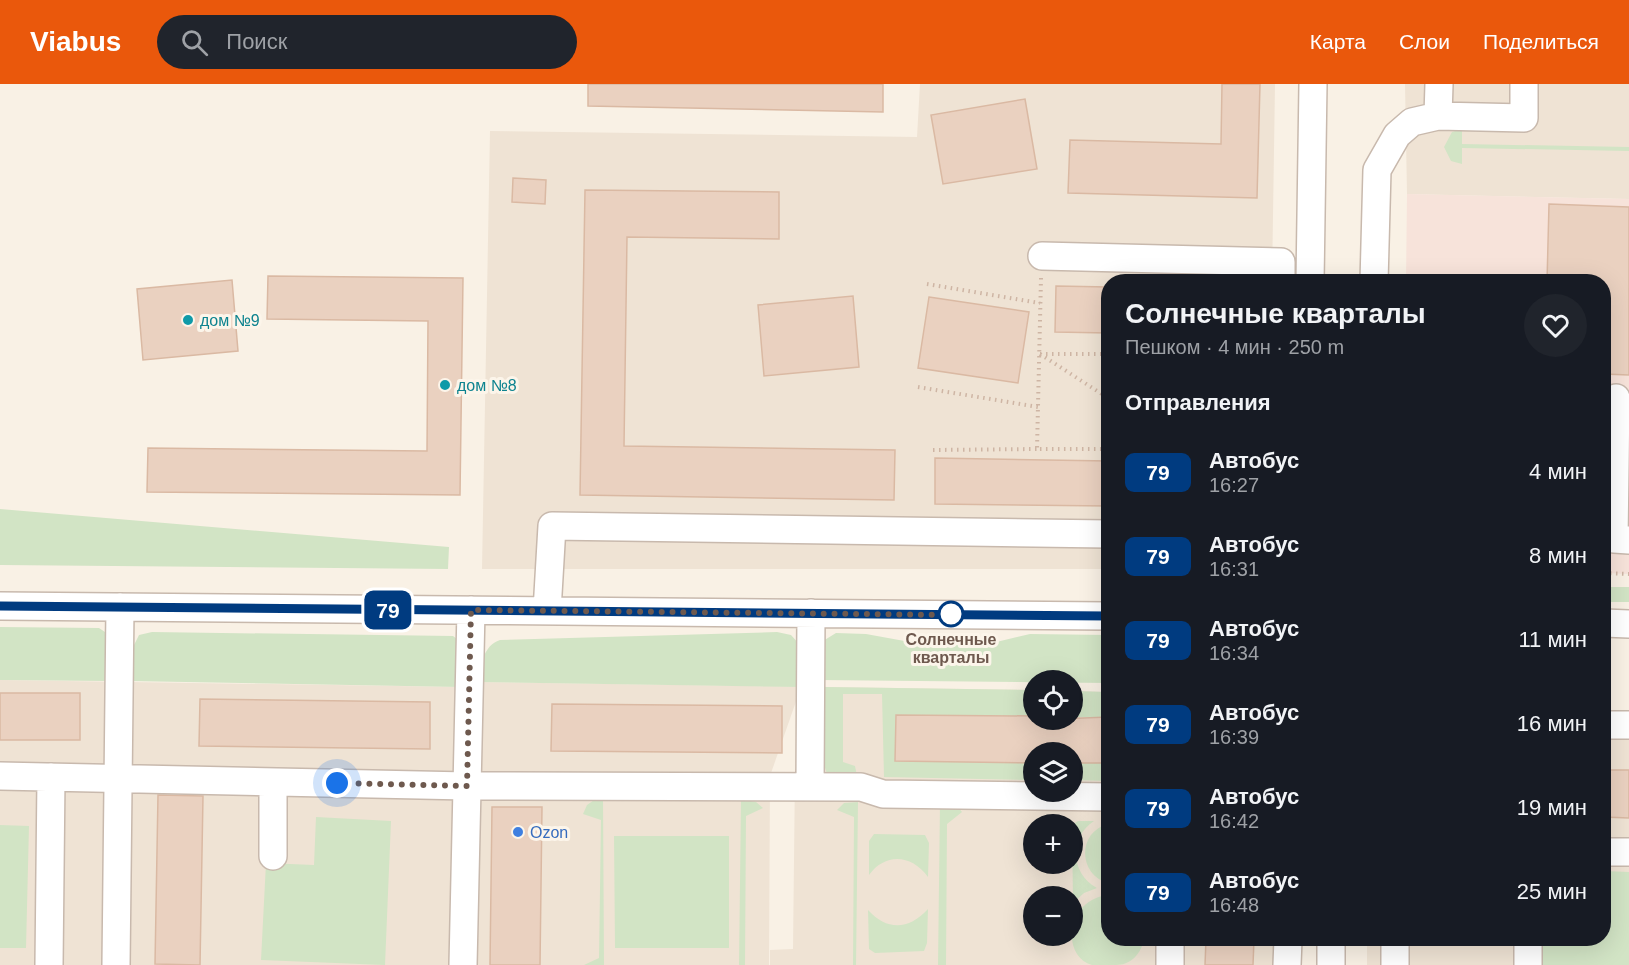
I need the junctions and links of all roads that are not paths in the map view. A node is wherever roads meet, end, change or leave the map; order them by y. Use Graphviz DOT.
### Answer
graph roads {
  1 [pos="1313,84"];
  2 [pos="1439,84"];
  3 [pos="1524,84"];
  4 [pos="1438,116"];
  5 [pos="1042,256"];
  6 [pos="1281,274"];
  7 [pos="1310,274"];
  8 [pos="1374,274"];
  9 [pos="1616,398"];
  10 [pos="1101,534"];
  11 [pos="1629,540"];
  12 [pos="0,606"];
  13 [pos="120,607"];
  14 [pos="471,610"];
  15 [pos="547,611"];
  16 [pos="811,613"];
  17 [pos="1101,616"];
  18 [pos="1611,623"];
  19 [pos="1629,624"];
  20 [pos="1611,724"];
  21 [pos="1629,725"];
  22 [pos="0,776"];
  23 [pos="51,777"];
  24 [pos="120,779"];
  25 [pos="273,782"];
  26 [pos="467,786"];
  27 [pos="810,787"];
  28 [pos="1101,797"];
  29 [pos="1611,852"];
  30 [pos="1629,852"];
  31 [pos="273,856"];
  32 [pos="1170,946"];
  33 [pos="1288,946"];
  34 [pos="1331,946"];
  35 [pos="1395,946"];
  36 [pos="1528,946"];
  37 [pos="49,965"];
  38 [pos="116,965"];
  39 [pos="463,965"];
  40 [pos="1170,965"];
  41 [pos="1287,965"];
  42 [pos="1331,965"];
  43 [pos="1395,965"];
  44 [pos="1527,965"];
  1 -- 7 [label="street"];
  2 -- 4 [label="street"];
  3 -- 4 [label="street"];
  4 -- 8 [label="street"];
  5 -- 6 [label="street"];
  9 -- 11 [label="street"];
  10 -- 15 [label="street"];
  12 -- 13 [label="street"];
  13 -- 14 [label="street"];
  13 -- 24 [label="street"];
  14 -- 15 [label="street"];
  14 -- 26 [label="street"];
  15 -- 16 [label="street"];
  16 -- 17 [label="street"];
  16 -- 27 [label="street"];
  18 -- 19 [label="street"];
  20 -- 21 [label="street"];
  22 -- 23 [label="street"];
  23 -- 24 [label="street"];
  23 -- 37 [label="street"];
  24 -- 25 [label="street"];
  24 -- 38 [label="street"];
  25 -- 26 [label="street"];
  25 -- 31 [label="street"];
  26 -- 27 [label="street"];
  26 -- 39 [label="street"];
  27 -- 28 [label="street"];
  29 -- 30 [label="street"];
  32 -- 40 [label="street"];
  33 -- 41 [label="street"];
  34 -- 42 [label="street"];
  35 -- 43 [label="street"];
  36 -- 44 [label="street"];
}
